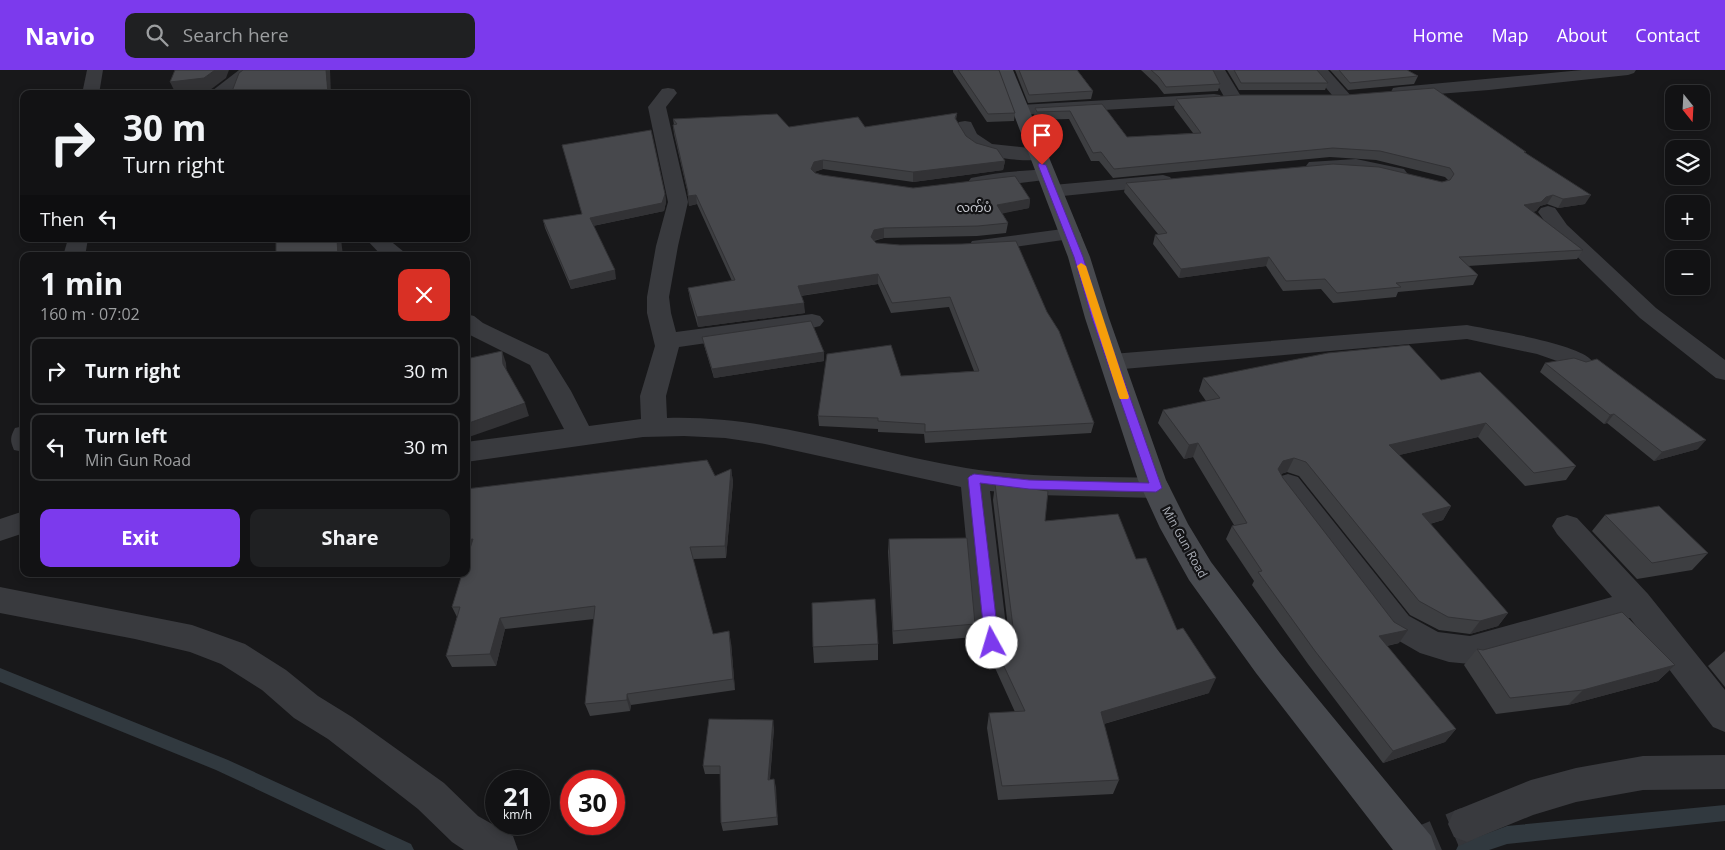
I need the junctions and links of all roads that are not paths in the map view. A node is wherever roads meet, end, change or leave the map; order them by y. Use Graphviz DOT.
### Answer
graph roads {
  1 [pos="95,70"];
  2 [pos="250,70"];
  3 [pos="1005,70"];
  4 [pos="1217,70"];
  5 [pos="1319,70"];
  6 [pos="1628,70"];
  7 [pos="91,90"];
  8 [pos="222,90"];
  9 [pos="668,92"];
  10 [pos="1381,94"];
  11 [pos="1362,95"];
  12 [pos="1323,96"];
  13 [pos="1254,97"];
  14 [pos="1343,97"];
  15 [pos="1233,98"];
  16 [pos="1020,110"];
  17 [pos="965,126"];
  18 [pos="1298,168"];
  19 [pos="1046,174"];
  20 [pos="1412,176"];
  21 [pos="1184,179"];
  22 [pos="957,185"];
  23 [pos="1548,212"];
  24 [pos="1070,234"];
  25 [pos="380,242"];
  26 [pos="958,247"];
  27 [pos="391,252"];
  28 [pos="812,321"];
  29 [pos="470,324"];
  30 [pos="666,342"];
  31 [pos="1580,361"];
  32 [pos="1112,362"];
  33 [pos="1725,372"];
  34 [pos="654,427"];
  35 [pos="581,436"];
  36 [pos="470,451"];
  37 [pos="974,478"];
  38 [pos="1288,484"];
  39 [pos="1156,488"];
  40 [pos="20,523"];
  41 [pos="1567,526"];
  42 [pos="0,530"];
  43 [pos="0,600"];
  44 [pos="1637,603"];
  45 [pos="992,643"];
  46 [pos="1725,716"];
  47 [pos="1725,772"];
  48 [pos="1468,824"];
  49 [pos="499,850"];
  50 [pos="1417,850"];
  1 -- 7 [label="street"];
  2 -- 8 [label="street"];
  3 -- 16 [label="street, Min Gun Road"];
  4 -- 15 [label="street"];
  5 -- 14 [label="street"];
  6 -- 10 [label="street"];
  9 -- 30 [label="street"];
  11 -- 14 [label="street"];
  12 -- 14 [label="street"];
  13 -- 15 [label="street"];
  15 -- 16 [label="street"];
  16 -- 19 [label="street, Min Gun Road"];
  17 -- 19 [label="street"];
  18 -- 20 [label="street"];
  19 -- 21 [label="street"];
  19 -- 22 [label="street"];
  19 -- 24 [label="street, Min Gun Road"];
  23 -- 33 [label="street"];
  24 -- 26 [label="street"];
  24 -- 32 [label="street, Min Gun Road"];
  25 -- 27 [label="street"];
  28 -- 30 [label="street"];
  29 -- 35 [label="street"];
  30 -- 34 [label="street"];
  31 -- 32 [label="street"];
  32 -- 39 [label="street, Min Gun Road"];
  34 -- 35 [label="street"];
  34 -- 37 [label="street"];
  35 -- 36 [label="street"];
  37 -- 39 [label="street"];
  37 -- 45 [label="street"];
  38 -- 44 [label="street"];
  39 -- 50 [label="street, Min Gun Road"];
  40 -- 42 [label="street"];
  41 -- 44 [label="street"];
  43 -- 49 [label="street"];
  44 -- 46 [label="street"];
  47 -- 48 [label="street"];
}
